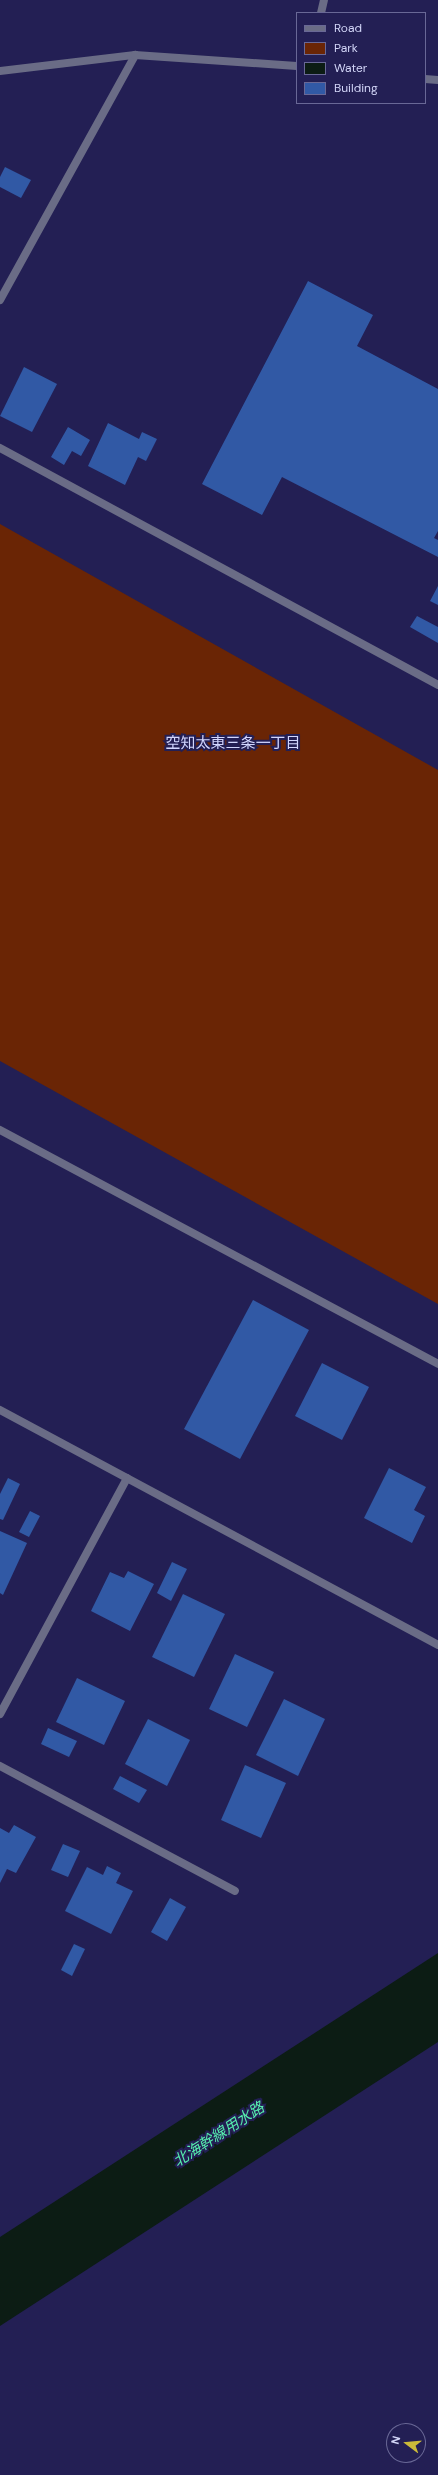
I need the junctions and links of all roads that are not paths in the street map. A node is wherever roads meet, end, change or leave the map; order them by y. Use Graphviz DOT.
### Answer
graph roads {
  1 [pos="324,0"];
  2 [pos="321,12"];
  3 [pos="135,55"];
  4 [pos="296,66"];
  5 [pos="0,71"];
  6 [pos="426,79"];
  7 [pos="438,80"];
  8 [pos="0,300"];
  9 [pos="0,448"];
  10 [pos="438,685"];
  11 [pos="0,1130"];
  12 [pos="438,1364"];
  13 [pos="0,1410"];
  14 [pos="127,1478"];
  15 [pos="438,1645"];
  16 [pos="0,1714"];
  17 [pos="0,1766"];
  18 [pos="234,1890"];
  1 -- 2 [label="street"];
  3 -- 4 [label="street"];
  3 -- 5 [label="street"];
  3 -- 8 [label="street"];
  6 -- 7 [label="street"];
  9 -- 10 [label="street"];
  11 -- 12 [label="street"];
  13 -- 14 [label="street"];
  14 -- 15 [label="street"];
  14 -- 16 [label="street"];
  17 -- 18 [label="street"];
}
